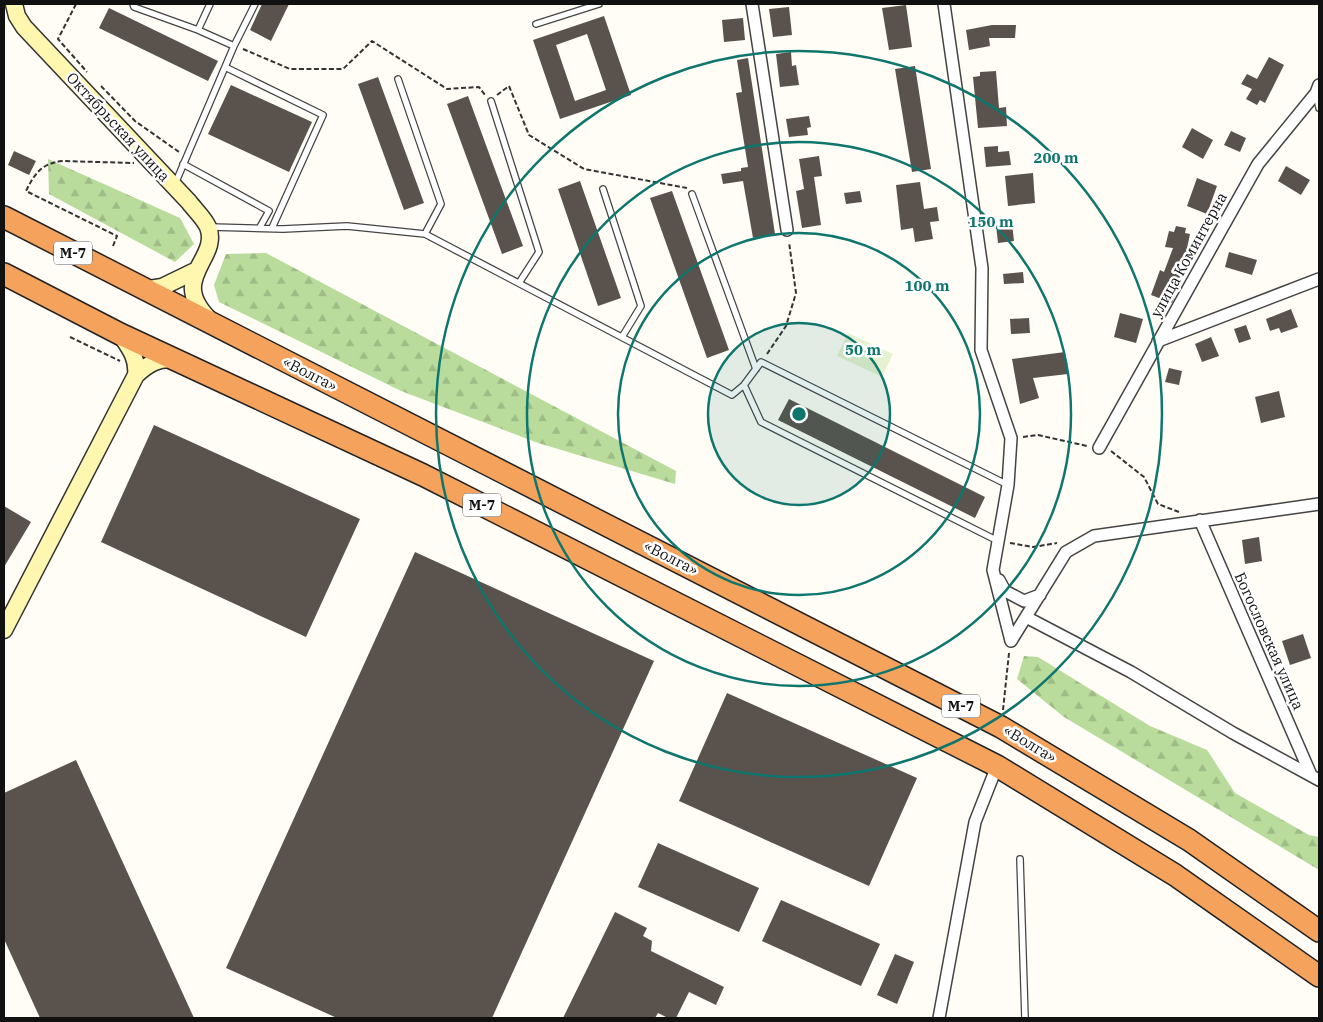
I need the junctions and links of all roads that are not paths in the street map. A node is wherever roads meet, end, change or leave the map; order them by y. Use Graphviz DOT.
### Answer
graph roads {
  1 [pos="133,4"];
  2 [pos="210,4"];
  3 [pos="255,4"];
  4 [pos="599,4"];
  5 [pos="752,4"];
  6 [pos="944,4"];
  7 [pos="14,12"];
  8 [pos="536,24"];
  9 [pos="198,30"];
  10 [pos="234,46"];
  11 [pos="225,67"];
  12 [pos="398,79"];
  13 [pos="1318,89"];
  14 [pos="490,101"];
  15 [pos="1319,108"];
  16 [pos="183,164"];
  17 [pos="174,186"];
  18 [pos="603,189"];
  19 [pos="692,194"];
  20 [pos="4,216"];
  21 [pos="208,227"];
  22 [pos="260,227"];
  23 [pos="272,228"];
  24 [pos="787,230"];
  25 [pos="425,234"];
  26 [pos="196,271"];
  27 [pos="4,274"];
  28 [pos="1319,279"];
  29 [pos="518,283"];
  30 [pos="143,290"];
  31 [pos="217,326"];
  32 [pos="120,334"];
  33 [pos="622,337"];
  34 [pos="1158,341"];
  35 [pos="179,360"];
  36 [pos="756,369"];
  37 [pos="130,371"];
  38 [pos="744,385"];
  39 [pos="1099,448"];
  40 [pos="1008,485"];
  41 [pos="1319,504"];
  42 [pos="1200,520"];
  43 [pos="998,541"];
  44 [pos="993,570"];
  45 [pos="1040,595"];
  46 [pos="1026,617"];
  47 [pos="4,630"];
  48 [pos="997,766"];
  49 [pos="1315,777"];
  50 [pos="1020,859"];
  51 [pos="1319,930"];
  52 [pos="1319,976"];
  53 [pos="939,1018"];
  54 [pos="1026,1018"];
  1 -- 9 [label="lane"];
  2 -- 9 [label="lane"];
  3 -- 10 [label="lane"];
  4 -- 8 [label="lane"];
  5 -- 24 [label="street"];
  6 -- 40 [label="street"];
  7 -- 17 [label="street, Октябрьская улица"];
  9 -- 10 [label="lane"];
  10 -- 11 [label="lane"];
  11 -- 16 [label="lane"];
  11 -- 23 [label="lane"];
  12 -- 25 [label="lane"];
  13 -- 15 [label="lane"];
  13 -- 34 [label="street, улица Коминтерна"];
  14 -- 29 [label="lane"];
  16 -- 17 [label="lane"];
  16 -- 22 [label="lane"];
  17 -- 21 [label="street, Октябрьская улица"];
  18 -- 33 [label="lane"];
  19 -- 36 [label="lane"];
  20 -- 30 [label="highway, «Волга» / М-7"];
  21 -- 22 [label="lane"];
  21 -- 26 [label="street"];
  22 -- 23 [label="lane"];
  23 -- 25 [label="lane"];
  25 -- 29 [label="lane"];
  26 -- 30 [label="street"];
  26 -- 31 [label="street"];
  27 -- 32 [label="highway, М-7"];
  28 -- 34 [label="street"];
  29 -- 33 [label="lane"];
  30 -- 31 [label="highway, «Волга» / М-7"];
  31 -- 51 [label="highway, «Волга» / М-7"];
  32 -- 35 [label="highway, М-7"];
  32 -- 37 [label="street"];
  33 -- 38 [label="lane"];
  34 -- 39 [label="street, улица Коминтерна"];
  35 -- 37 [label="street"];
  35 -- 48 [label="highway, М-7"];
  36 -- 38 [label="lane"];
  36 -- 40 [label="lane"];
  37 -- 47 [label="street"];
  38 -- 43 [label="lane"];
  40 -- 43 [label="street"];
  41 -- 42 [label="street"];
  42 -- 45 [label="street"];
  42 -- 49 [label="street, Богословская улица"];
  43 -- 44 [label="street"];
  44 -- 45 [label="street"];
  44 -- 46 [label="street"];
  45 -- 46 [label="street"];
  46 -- 49 [label="street"];
  48 -- 52 [label="highway, М-7"];
  48 -- 53 [label="street"];
  50 -- 54 [label="lane"];
}
